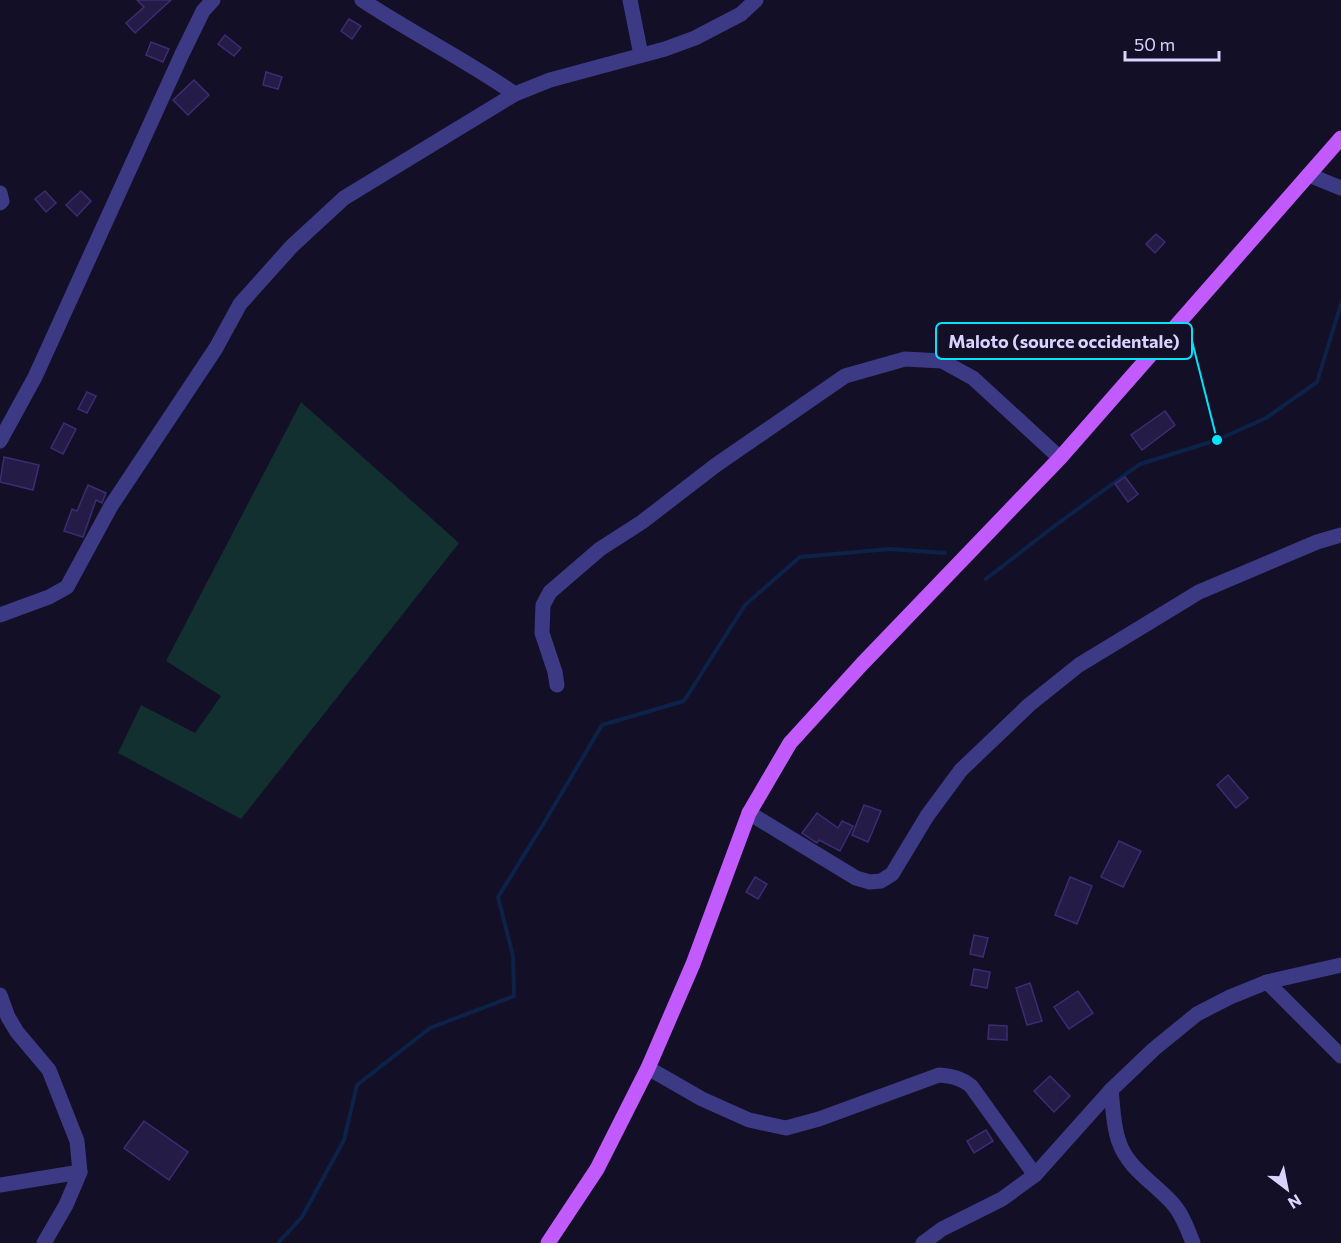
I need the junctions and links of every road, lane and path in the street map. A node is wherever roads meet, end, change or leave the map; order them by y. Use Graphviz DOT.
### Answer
graph roads {
  1 [pos="362,0"];
  2 [pos="630,0"];
  3 [pos="756,0"];
  4 [pos="204,4"];
  5 [pos="641,55"];
  6 [pos="515,94"];
  7 [pos="1341,138"];
  8 [pos="1309,175"];
  9 [pos="1341,188"];
  10 [pos="0,193"];
  11 [pos="0,203"];
  12 [pos="0,441"];
  13 [pos="1060,458"];
  14 [pos="1341,535"];
  15 [pos="0,615"];
  16 [pos="557,685"];
  17 [pos="749,813"];
  18 [pos="1341,965"];
  19 [pos="1267,982"];
  20 [pos="0,995"];
  21 [pos="1341,1056"];
  22 [pos="648,1068"];
  23 [pos="1111,1090"];
  24 [pos="80,1172"];
  25 [pos="1035,1175"];
  26 [pos="0,1185"];
  27 [pos="44,1243"];
  28 [pos="548,1243"];
  29 [pos="923,1243"];
  30 [pos="1193,1243"];
  1 -- 6 [label="street"];
  2 -- 5 [label="street"];
  3 -- 5 [label="street"];
  4 -- 12 [label="street"];
  5 -- 6 [label="street"];
  6 -- 15 [label="street"];
  7 -- 8 [label="main road"];
  8 -- 9 [label="street"];
  8 -- 13 [label="main road"];
  10 -- 11 [label="street"];
  13 -- 16 [label="street"];
  13 -- 17 [label="main road"];
  14 -- 17 [label="street"];
  17 -- 22 [label="main road"];
  18 -- 19 [label="street"];
  19 -- 21 [label="street"];
  19 -- 23 [label="street"];
  20 -- 24 [label="street"];
  22 -- 25 [label="street"];
  22 -- 28 [label="main road"];
  23 -- 25 [label="street"];
  23 -- 30 [label="street"];
  24 -- 26 [label="street"];
  24 -- 27 [label="street"];
  25 -- 29 [label="street"];
}
